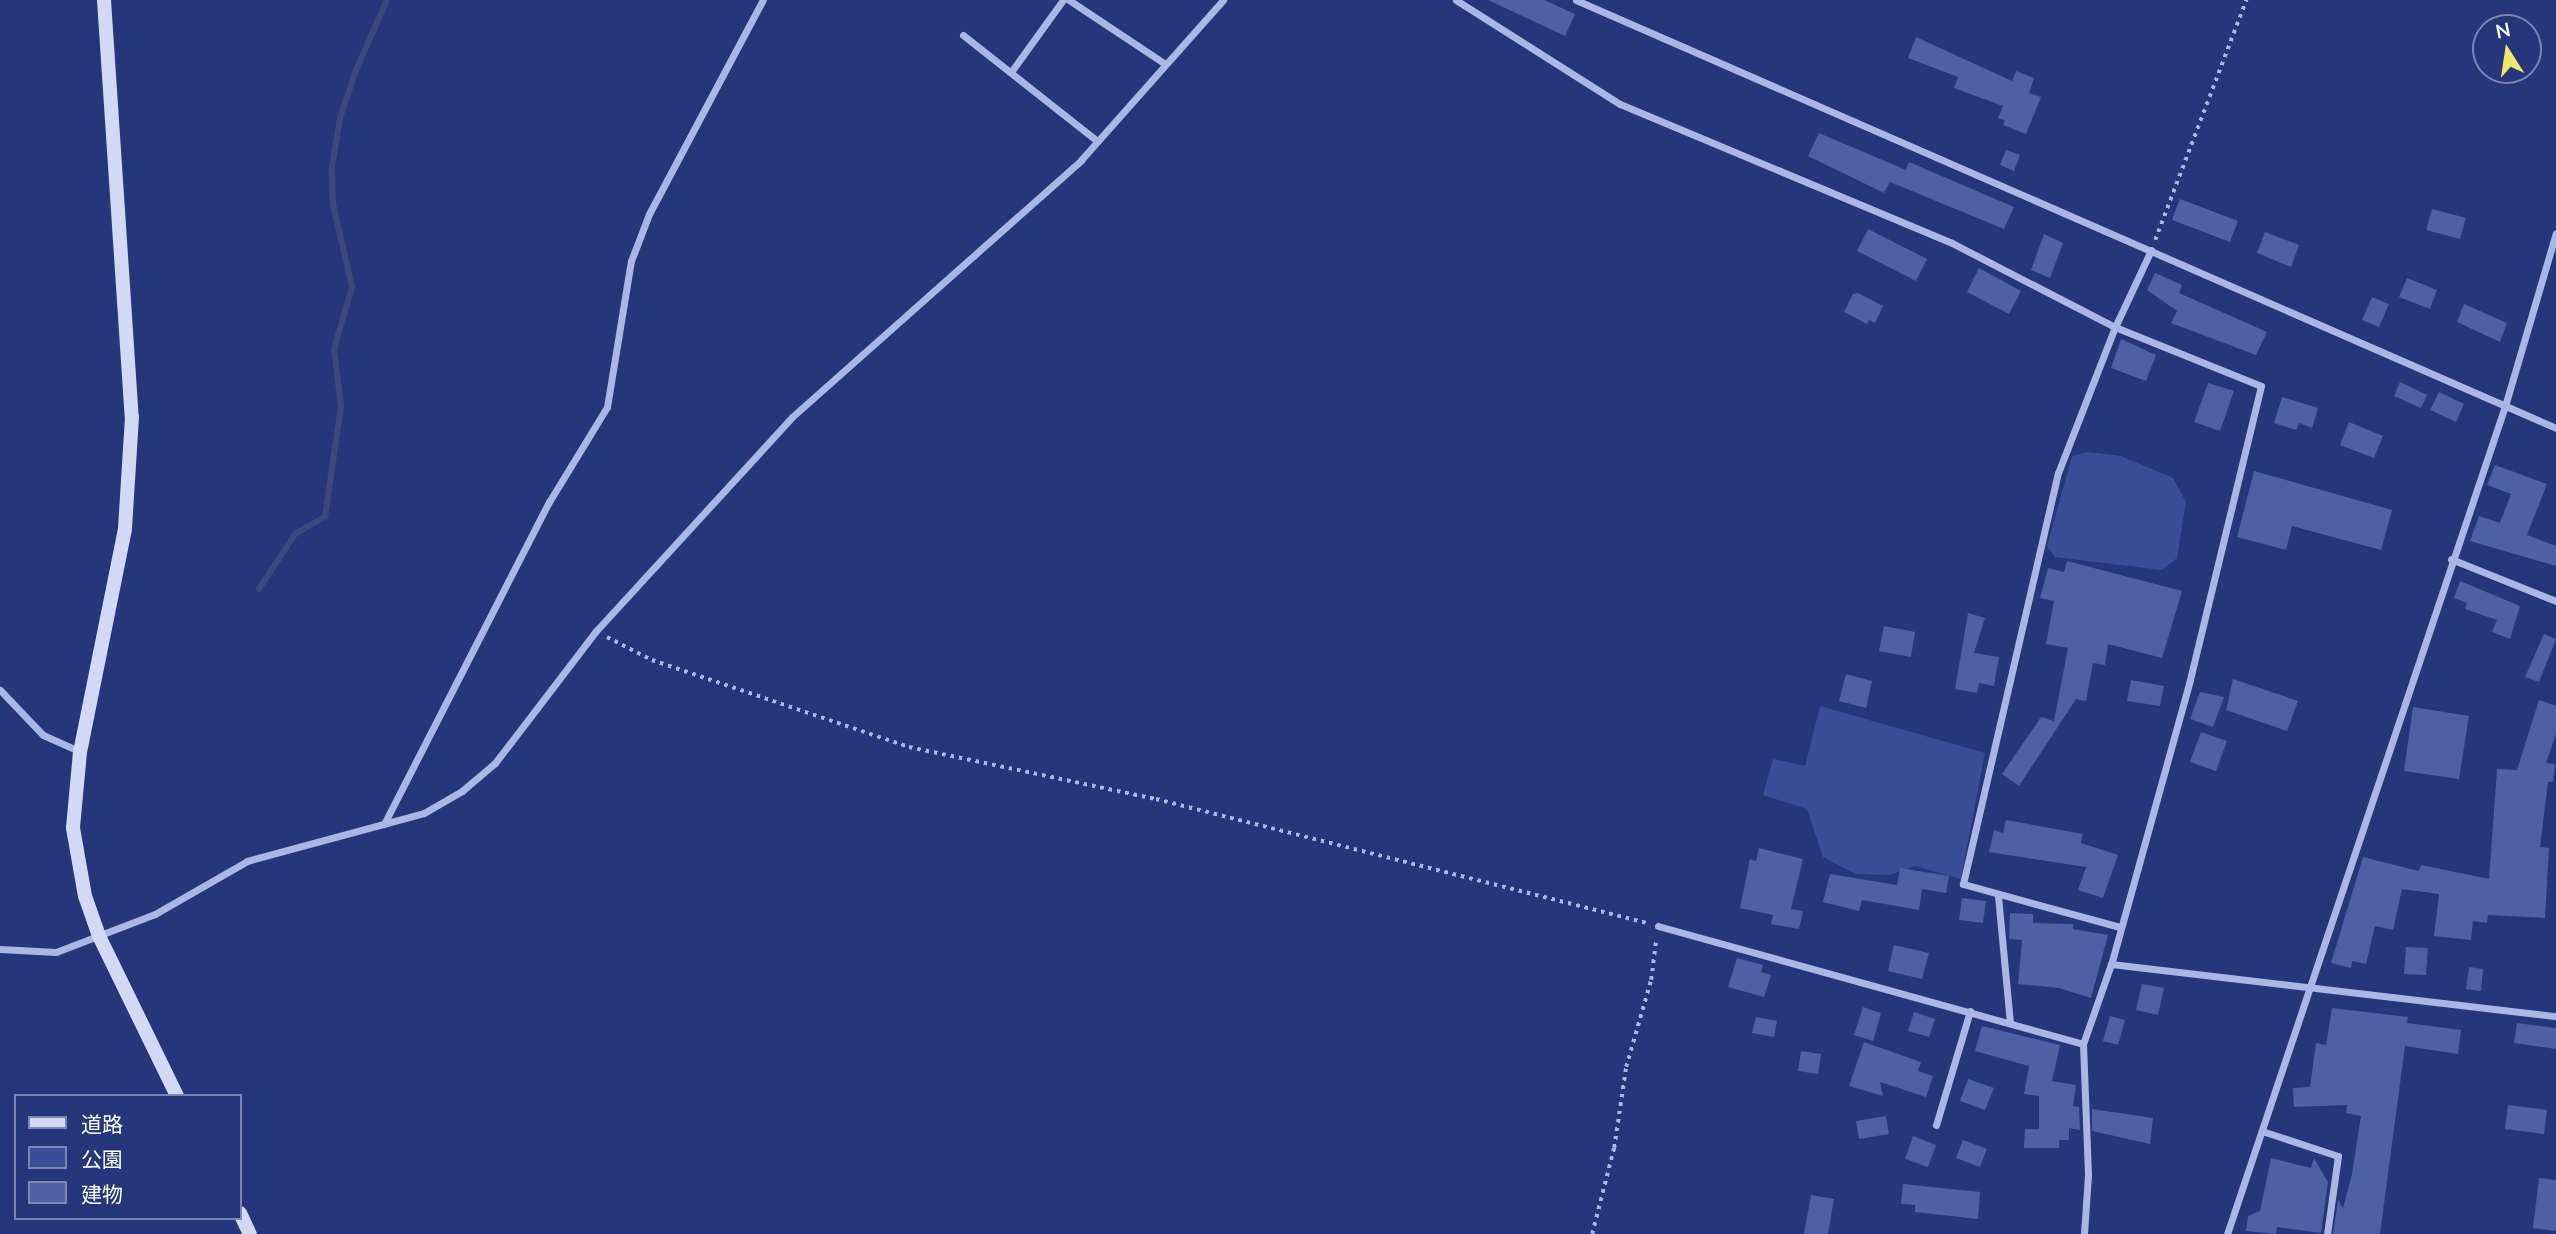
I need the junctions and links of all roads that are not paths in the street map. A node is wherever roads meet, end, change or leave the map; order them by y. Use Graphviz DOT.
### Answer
graph roads {
  1 [pos="104,0"];
  2 [pos="762,0"];
  3 [pos="1063,0"];
  4 [pos="1069,0"];
  5 [pos="1223,0"];
  6 [pos="1456,0"];
  7 [pos="1576,0"];
  8 [pos="962,35"];
  9 [pos="1164,63"];
  10 [pos="1011,72"];
  11 [pos="1097,141"];
  12 [pos="2556,233"];
  13 [pos="2151,250"];
  14 [pos="2115,327"];
  15 [pos="2505,406"];
  16 [pos="2556,428"];
  17 [pos="2451,559"];
  18 [pos="2556,601"];
  19 [pos="0,690"];
  20 [pos="80,752"];
  21 [pos="384,824"];
  22 [pos="1998,896"];
  23 [pos="1658,926"];
  24 [pos="2120,927"];
  25 [pos="99,936"];
  26 [pos="0,949"];
  27 [pos="2110,964"];
  28 [pos="2309,989"];
  29 [pos="1970,1011"];
  30 [pos="2556,1016"];
  31 [pos="2010,1022"];
  32 [pos="2083,1044"];
  33 [pos="176,1094"];
  34 [pos="1936,1125"];
  35 [pos="2262,1131"];
  36 [pos="242,1217"];
  37 [pos="250,1234"];
  38 [pos="2084,1234"];
  39 [pos="2227,1234"];
  40 [pos="2327,1234"];
  1 -- 20 [label="street"];
  2 -- 21 [label="street"];
  3 -- 10 [label="street"];
  4 -- 9 [label="street"];
  5 -- 9 [label="street"];
  6 -- 14 [label="street"];
  7 -- 13 [label="street"];
  8 -- 10 [label="street"];
  9 -- 11 [label="street"];
  10 -- 11 [label="street"];
  11 -- 21 [label="street"];
  12 -- 15 [label="street"];
  13 -- 14 [label="street"];
  13 -- 15 [label="street"];
  14 -- 22 [label="street"];
  14 -- 24 [label="street"];
  15 -- 16 [label="street"];
  15 -- 17 [label="street"];
  17 -- 18 [label="street"];
  17 -- 28 [label="street"];
  19 -- 20 [label="street"];
  20 -- 25 [label="street"];
  21 -- 25 [label="street"];
  22 -- 24 [label="street"];
  22 -- 31 [label="street"];
  23 -- 29 [label="street"];
  24 -- 27 [label="street"];
  25 -- 26 [label="street"];
  25 -- 33 [label="street"];
  27 -- 28 [label="street"];
  27 -- 32 [label="street"];
  28 -- 30 [label="street"];
  28 -- 35 [label="street"];
  29 -- 31 [label="street"];
  29 -- 34 [label="street"];
  31 -- 32 [label="street"];
  32 -- 38 [label="street"];
  35 -- 39 [label="street"];
  35 -- 40 [label="street"];
  36 -- 37 [label="street"];
}
